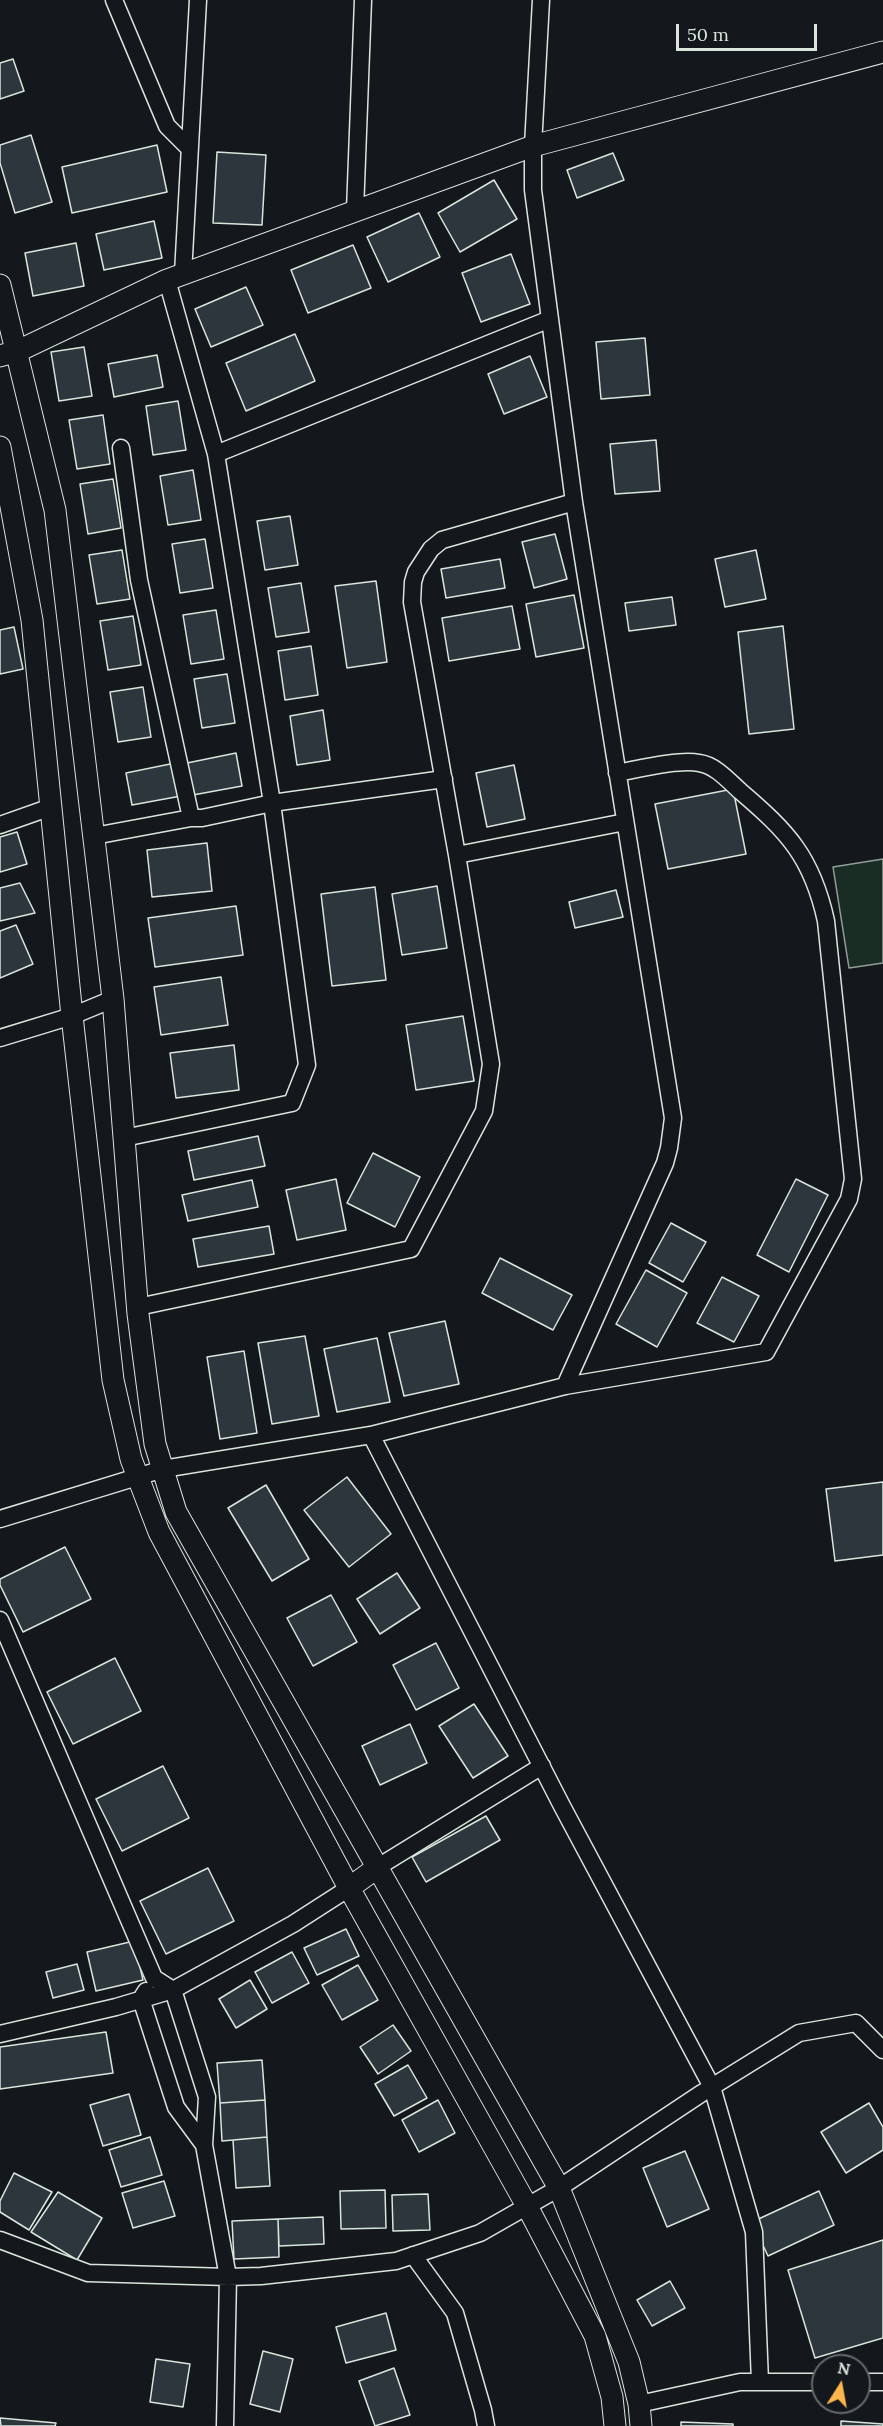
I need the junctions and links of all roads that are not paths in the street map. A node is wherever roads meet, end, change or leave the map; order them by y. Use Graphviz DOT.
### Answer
graph roads {
  1 [pos="114,0"];
  2 [pos="198,0"];
  3 [pos="363,0"];
  4 [pos="541,0"];
  5 [pos="883,52"];
  6 [pos="532,146"];
  7 [pos="189,148"];
  8 [pos="355,211"];
  9 [pos="175,277"];
  10 [pos="0,285"];
  11 [pos="550,319"];
  12 [pos="9,354"];
  13 [pos="0,447"];
  14 [pos="121,448"];
  15 [pos="216,454"];
  16 [pos="574,502"];
  17 [pos="7,525"];
  18 [pos="617,773"];
  19 [pos="444,779"];
  20 [pos="272,802"];
  21 [pos="51,807"];
  22 [pos="190,818"];
  23 [pos="625,822"];
  24 [pos="0,825"];
  25 [pos="94,836"];
  26 [pos="457,855"];
  27 [pos="113,999"];
  28 [pos="72,1016"];
  29 [pos="0,1038"];
  30 [pos="124,1138"];
  31 [pos="138,1307"];
  32 [pos="565,1386"];
  33 [pos="371,1435"];
  34 [pos="163,1469"];
  35 [pos="138,1476"];
  36 [pos="0,1519"];
  37 [pos="0,1620"];
  38 [pos="542,1766"];
  39 [pos="378,1867"];
  40 [pos="349,1888"];
  41 [pos="154,1978"];
  42 [pos="173,1990"];
  43 [pos="141,1999"];
  44 [pos="0,2034"];
  45 [pos="883,2050"];
  46 [pos="712,2087"];
  47 [pos="204,2145"];
  48 [pos="559,2188"];
  49 [pos="527,2206"];
  50 [pos="0,2240"];
  51 [pos="413,2255"];
  52 [pos="228,2277"];
  53 [pos="760,2382"];
  54 [pos="811,2382"];
  55 [pos="639,2404"];
  56 [pos="614,2418"];
  57 [pos="225,2426"];
  58 [pos="486,2426"];
  59 [pos="641,2426"];
  1 -- 7 [label="street"];
  2 -- 7 [label="street"];
  3 -- 8 [label="street"];
  4 -- 6 [label="street"];
  5 -- 6 [label="street"];
  6 -- 8 [label="street"];
  6 -- 11 [label="street"];
  7 -- 9 [label="street"];
  8 -- 9 [label="street"];
  9 -- 12 [label="street"];
  9 -- 15 [label="street"];
  10 -- 12 [label="street"];
  11 -- 15 [label="street"];
  11 -- 16 [label="street"];
  12 -- 25 [label="street"];
  13 -- 17 [label="street"];
  14 -- 22 [label="street"];
  15 -- 20 [label="street"];
  16 -- 18 [label="street"];
  16 -- 19 [label="street"];
  17 -- 21 [label="street"];
  18 -- 23 [label="street"];
  18 -- 32 [label="street"];
  19 -- 20 [label="street"];
  19 -- 26 [label="street"];
  20 -- 22 [label="street"];
  20 -- 30 [label="street"];
  21 -- 24 [label="street"];
  21 -- 28 [label="street"];
  22 -- 25 [label="street"];
  23 -- 26 [label="street"];
  23 -- 32 [label="street"];
  25 -- 27 [label="street"];
  26 -- 31 [label="street"];
  27 -- 28 [label="street"];
  27 -- 30 [label="street"];
  28 -- 29 [label="street"];
  28 -- 35 [label="street"];
  30 -- 31 [label="street"];
  31 -- 34 [label="street"];
  32 -- 33 [label="street"];
  33 -- 34 [label="street"];
  33 -- 38 [label="street"];
  34 -- 35 [label="street"];
  34 -- 39 [label="street"];
  35 -- 36 [label="street"];
  35 -- 40 [label="street"];
  37 -- 41 [label="street"];
  38 -- 39 [label="street"];
  38 -- 46 [label="street"];
  39 -- 40 [label="street"];
  39 -- 48 [label="street"];
  40 -- 42 [label="street"];
  40 -- 49 [label="street"];
  41 -- 42 [label="street"];
  41 -- 43 [label="street"];
  42 -- 43 [label="street"];
  42 -- 47 [label="street"];
  43 -- 44 [label="street"];
  43 -- 47 [label="street"];
  45 -- 46 [label="street"];
  46 -- 48 [label="street"];
  46 -- 53 [label="street"];
  47 -- 52 [label="street"];
  48 -- 49 [label="street"];
  48 -- 55 [label="street"];
  49 -- 51 [label="street"];
  49 -- 56 [label="street"];
  50 -- 52 [label="street"];
  51 -- 52 [label="street"];
  51 -- 58 [label="street"];
  52 -- 57 [label="street"];
  53 -- 54 [label="street"];
  53 -- 55 [label="street"];
  55 -- 56 [label="street"];
  55 -- 59 [label="street"];
}
